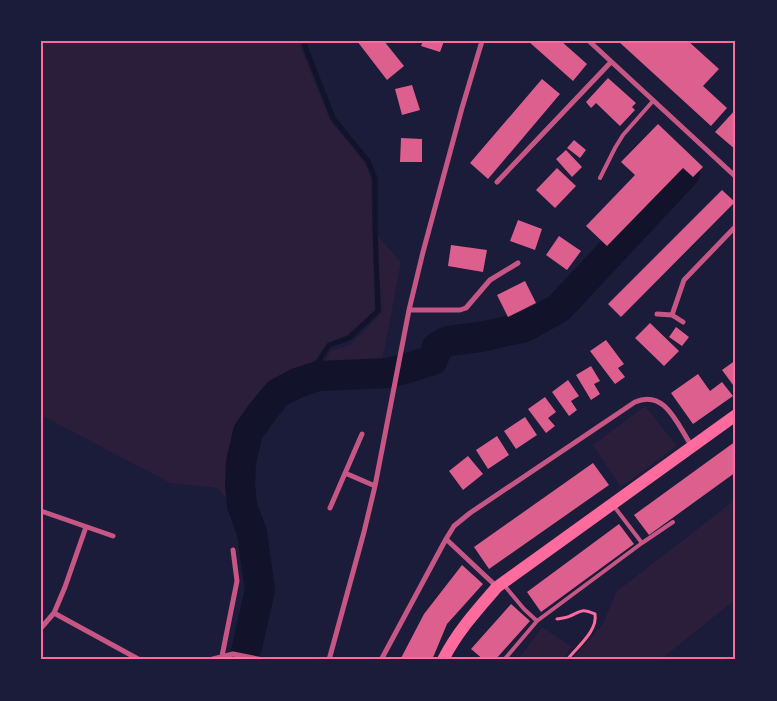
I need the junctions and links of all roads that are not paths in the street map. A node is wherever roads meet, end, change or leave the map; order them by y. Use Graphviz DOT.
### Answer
graph roads {
  1 [pos="482,41"];
  2 [pos="589,41"];
  3 [pos="610,62"];
  4 [pos="653,102"];
  5 [pos="736,177"];
  6 [pos="600,178"];
  7 [pos="498,182"];
  8 [pos="736,226"];
  9 [pos="518,263"];
  10 [pos="409,310"];
  11 [pos="657,314"];
  12 [pos="672,315"];
  13 [pos="683,322"];
  14 [pos="736,414"];
  15 [pos="362,434"];
  16 [pos="692,446"];
  17 [pos="345,473"];
  18 [pos="375,486"];
  19 [pos="612,504"];
  20 [pos="330,508"];
  21 [pos="41,511"];
  22 [pos="673,522"];
  23 [pos="86,527"];
  24 [pos="113,536"];
  25 [pos="446,539"];
  26 [pos="642,543"];
  27 [pos="233,550"];
  28 [pos="500,585"];
  29 [pos="54,613"];
  30 [pos="537,621"];
  31 [pos="41,628"];
  32 [pos="222,656"];
  33 [pos="261,659"];
  34 [pos="140,660"];
  35 [pos="209,660"];
  36 [pos="329,660"];
  37 [pos="381,660"];
  38 [pos="443,660"];
  39 [pos="504,660"];
  1 -- 10 [label="street"];
  2 -- 3 [label="street"];
  3 -- 4 [label="street"];
  3 -- 7 [label="street"];
  4 -- 5 [label="street"];
  4 -- 6 [label="lane"];
  8 -- 12 [label="street"];
  9 -- 10 [label="street"];
  10 -- 18 [label="street"];
  11 -- 12 [label="street"];
  12 -- 13 [label="street"];
  14 -- 16 [label="main road"];
  15 -- 17 [label="street"];
  16 -- 19 [label="main road"];
  16 -- 25 [label="street"];
  17 -- 18 [label="street"];
  17 -- 20 [label="street"];
  18 -- 36 [label="street"];
  19 -- 26 [label="lane"];
  19 -- 28 [label="main road"];
  21 -- 23 [label="street"];
  22 -- 26 [label="lane"];
  23 -- 24 [label="street"];
  23 -- 29 [label="street"];
  25 -- 28 [label="street"];
  25 -- 37 [label="street"];
  26 -- 30 [label="lane"];
  27 -- 32 [label="street"];
  28 -- 30 [label="lane"];
  28 -- 38 [label="main road"];
  29 -- 31 [label="street"];
  29 -- 34 [label="street"];
  30 -- 39 [label="lane"];
  32 -- 33 [label="street"];
  32 -- 35 [label="street"];
}
